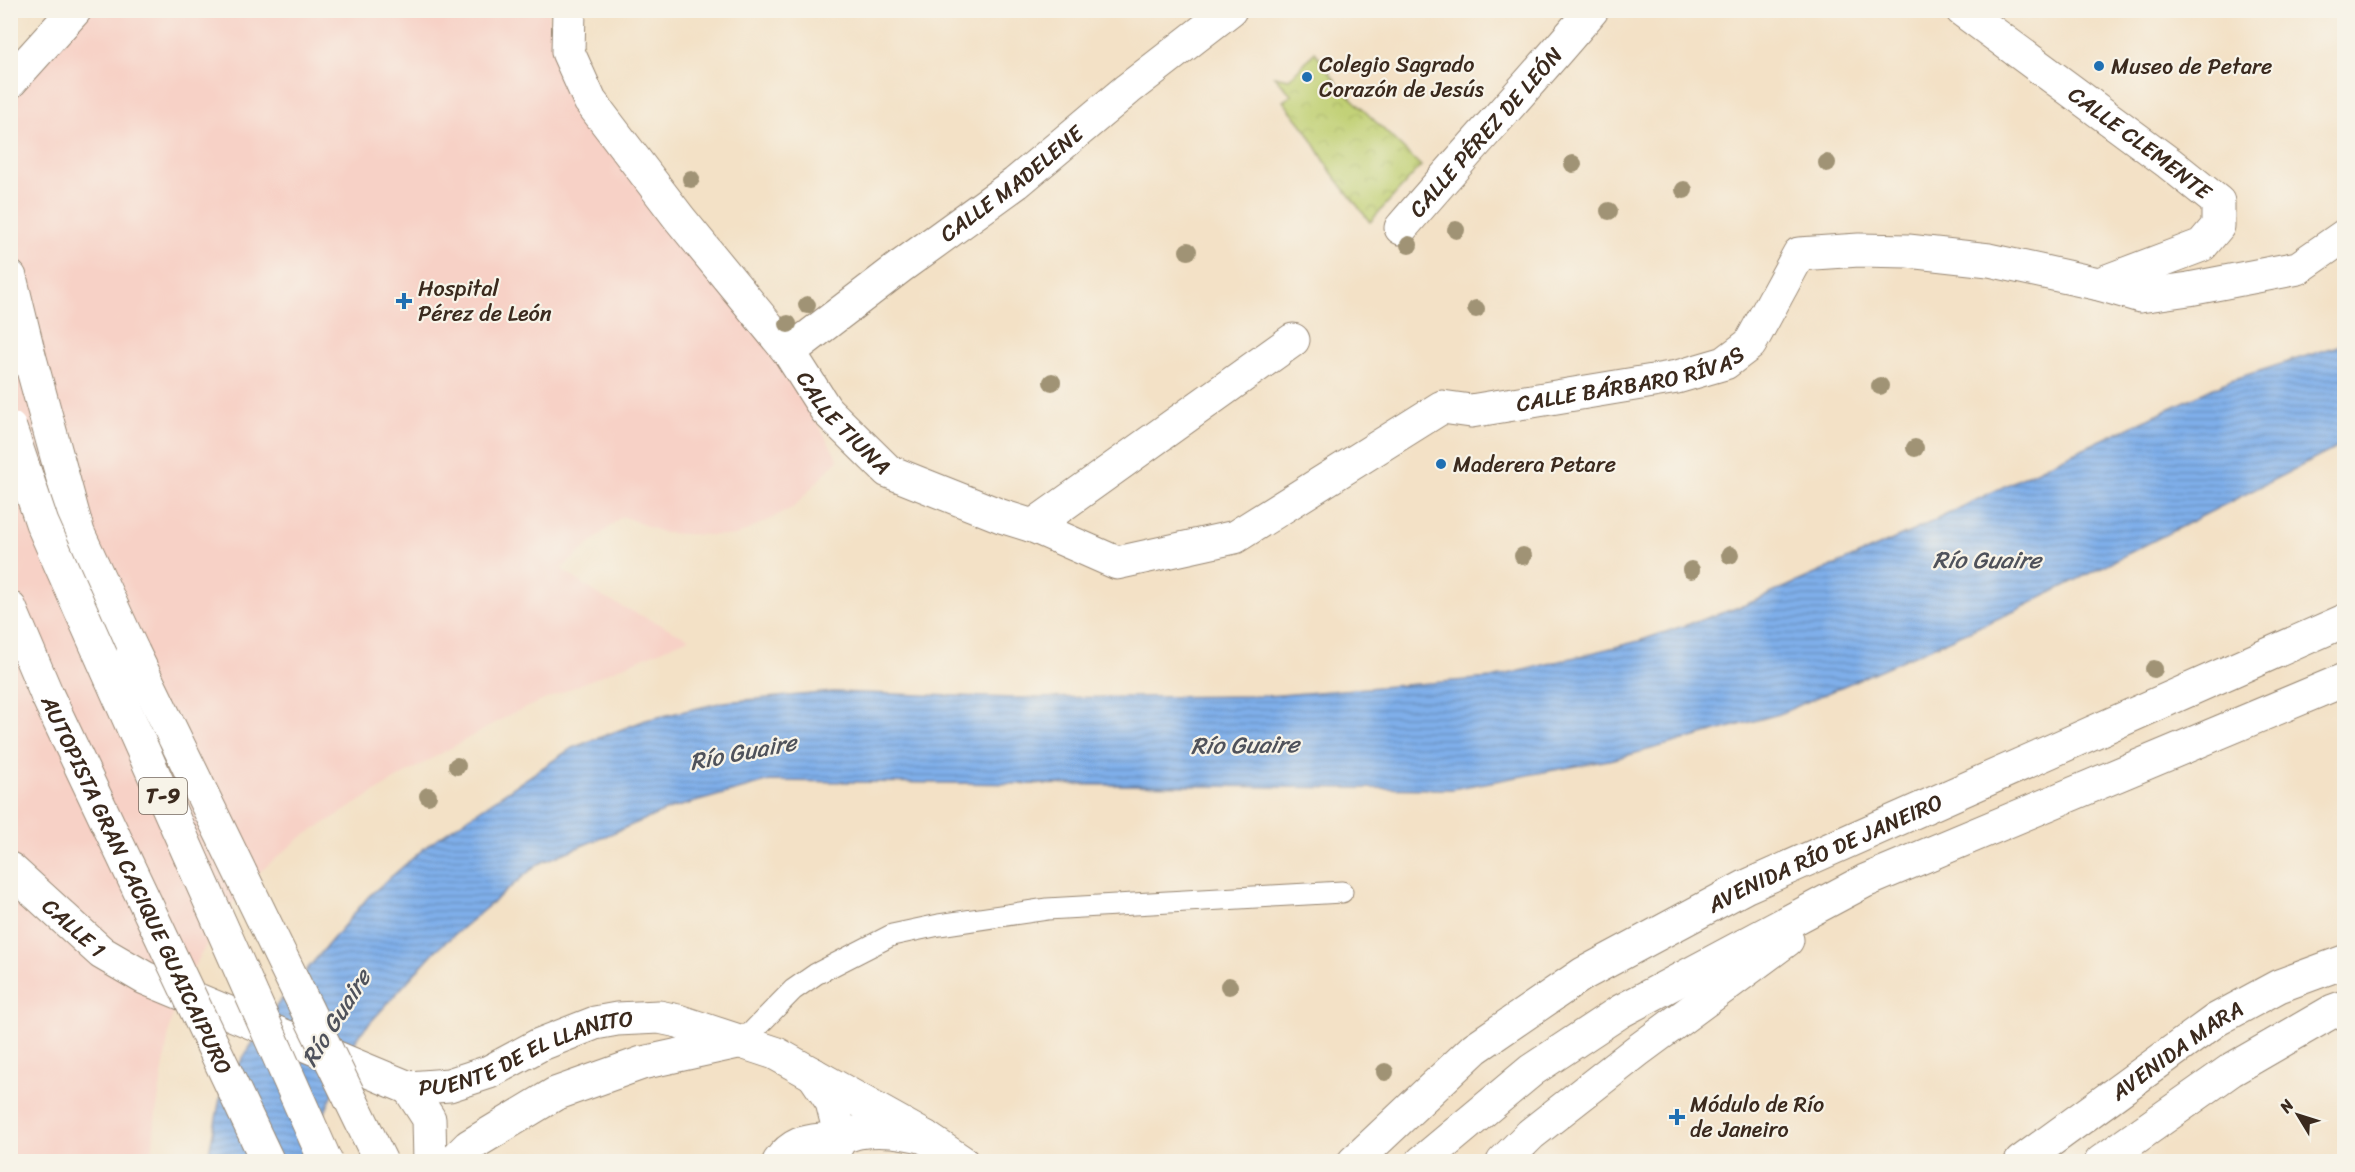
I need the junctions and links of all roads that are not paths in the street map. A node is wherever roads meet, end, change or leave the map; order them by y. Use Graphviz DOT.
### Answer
graph roads {
  1 [pos="75,10"];
  2 [pos="569,10"];
  3 [pos="1230,10"];
  4 [pos="1593,10"];
  5 [pos="1962,10"];
  6 [pos="1998,21"];
  7 [pos="10,82"];
  8 [pos="1401,228"];
  9 [pos="2344,236"];
  10 [pos="10,277"];
  11 [pos="2099,284"];
  12 [pos="1293,339"];
  13 [pos="789,351"];
  14 [pos="10,428"];
  15 [pos="1034,525"];
  16 [pos="10,608"];
  17 [pos="2344,621"];
  18 [pos="2344,680"];
  19 [pos="10,869"];
  20 [pos="1865,881"];
  21 [pos="1342,892"];
  22 [pos="2344,962"];
  23 [pos="145,978"];
  24 [pos="2344,1007"];
  25 [pos="743,1041"];
  26 [pos="809,1070"];
  27 [pos="409,1088"];
  28 [pos="924,1137"];
  29 [pos="834,1149"];
  30 [pos="268,1161"];
  31 [pos="326,1161"];
  32 [pos="381,1161"];
  33 [pos="430,1161"];
  34 [pos="453,1161"];
  35 [pos="778,1161"];
  36 [pos="962,1161"];
  37 [pos="1354,1161"];
  38 [pos="1422,1161"];
  39 [pos="1503,1161"];
  40 [pos="2020,1161"];
  41 [pos="2101,1161"];
  1 -- 7 [label="main road"];
  2 -- 13 [label="main road, CALLE TIUNA"];
  3 -- 13 [label="main road, CALLE MADELENE"];
  4 -- 8 [label="main road, CALLE PÉREZ DE LEÓN"];
  5 -- 6 [label="main road, CALLE CLEMENTE"];
  6 -- 11 [label="main road, CALLE CLEMENTE"];
  9 -- 11 [label="main road, CALLE BÁRBARO RÍVAS"];
  10 -- 32 [label="main road, T-9, bridge"];
  11 -- 15 [label="main road, CALLE BÁRBARO RÍVAS"];
  12 -- 15 [label="main road"];
  13 -- 15 [label="main road, CALLE TIUNA"];
  14 -- 31 [label="main road, T-9, bridge"];
  16 -- 30 [label="main road, AUTOPISTA GRAN CACIQUE GUAICAIPURO / T-9, bridge"];
  17 -- 37 [label="main road, AVENIDA RÍO DE JANEIRO"];
  18 -- 20 [label="main road, AVENIDA RÍO DE JANEIRO"];
  19 -- 23 [label="main road, CALLE 1"];
  20 -- 38 [label="main road, AVENIDA RÍO DE JANEIRO"];
  20 -- 39 [label="main road"];
  21 -- 25 [label="lane"];
  22 -- 40 [label="main road, AVENIDA MARA"];
  23 -- 27 [label="main road, PUENTE DE EL LLANITO, bridge"];
  24 -- 41 [label="main road, AVENIDA MARA"];
  25 -- 26 [label="main road, PUENTE DE EL LLANITO"];
  25 -- 27 [label="main road, PUENTE DE EL LLANITO"];
  25 -- 34 [label="main road"];
  26 -- 28 [label="main road, PUENTE DE EL LLANITO"];
  26 -- 29 [label="main road, PUENTE DE EL LLANITO"];
  27 -- 33 [label="main road"];
  28 -- 29 [label="main road"];
  28 -- 36 [label="main road, PUENTE DE EL LLANITO"];
  29 -- 35 [label="main road"];
}
